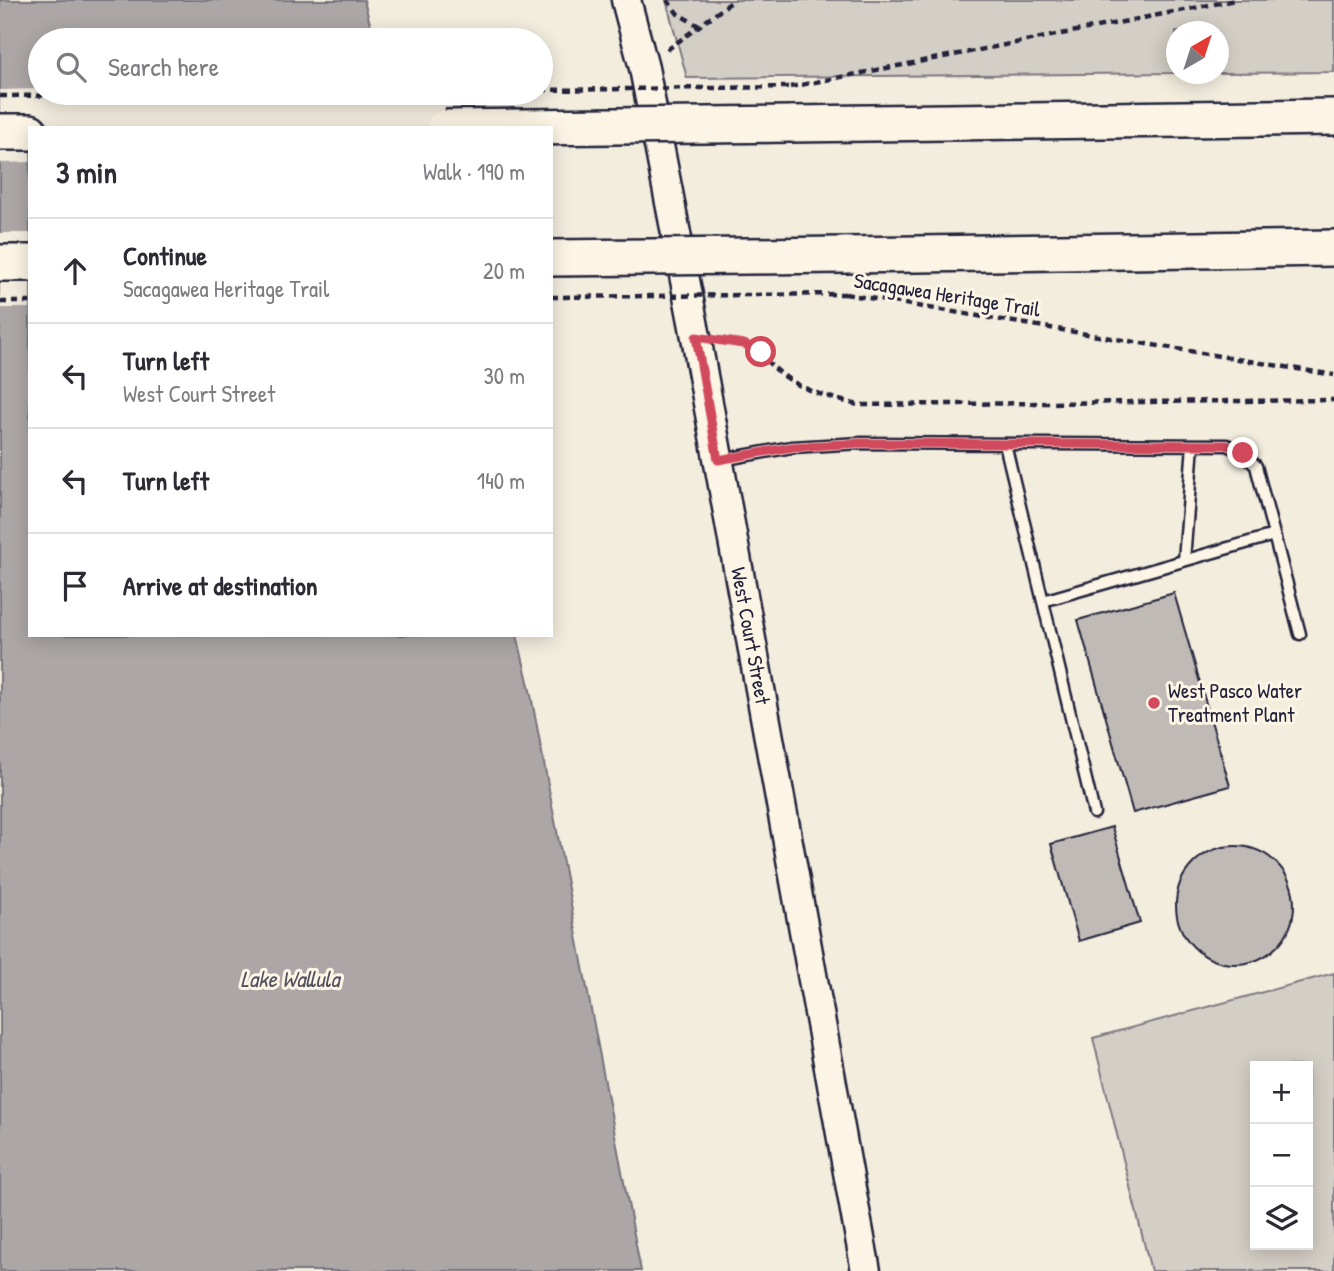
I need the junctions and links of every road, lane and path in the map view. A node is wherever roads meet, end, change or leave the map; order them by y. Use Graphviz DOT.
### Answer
graph roads {
  1 [pos="626,0"];
  2 [pos="667,0"];
  3 [pos="734,0"];
  4 [pos="1235,0"];
  5 [pos="699,26"];
  6 [pos="644,68"];
  7 [pos="553,90"];
  8 [pos="0,96"];
  9 [pos="28,96"];
  10 [pos="1334,117"];
  11 [pos="553,127"];
  12 [pos="0,132"];
  13 [pos="28,132"];
  14 [pos="1334,247"];
  15 [pos="553,257"];
  16 [pos="0,263"];
  17 [pos="28,263"];
  18 [pos="553,297"];
  19 [pos="28,302"];
  20 [pos="0,303"];
  21 [pos="696,337"];
  22 [pos="1334,375"];
  23 [pos="1334,400"];
  24 [pos="1005,444"];
  25 [pos="1193,444"];
  26 [pos="718,460"];
  27 [pos="1274,535"];
  28 [pos="1184,560"];
  29 [pos="1043,601"];
  30 [pos="1300,634"];
  31 [pos="1094,813"];
  32 [pos="866,1271"];
  1 -- 6 [label="main road, West Court Street"];
  2 -- 5 [label="path"];
  3 -- 5 [label="path"];
  4 -- 7 [label="path, bridge"];
  5 -- 6 [label="path"];
  6 -- 21 [label="main road, West Court Street"];
  8 -- 9 [label="path"];
  10 -- 11 [label="highway, bridge"];
  12 -- 13 [label="highway"];
  14 -- 15 [label="highway, bridge"];
  16 -- 17 [label="highway"];
  18 -- 22 [label="path, Sacagawea Heritage Trail, bridge"];
  19 -- 20 [label="path"];
  21 -- 23 [label="path"];
  21 -- 26 [label="main road, West Court Street"];
  24 -- 25 [label="lane"];
  24 -- 26 [label="lane"];
  24 -- 29 [label="lane"];
  25 -- 27 [label="lane"];
  25 -- 28 [label="lane"];
  26 -- 32 [label="main road, West Court Street"];
  27 -- 28 [label="lane"];
  27 -- 30 [label="lane"];
  28 -- 29 [label="lane"];
  29 -- 31 [label="lane"];
}
